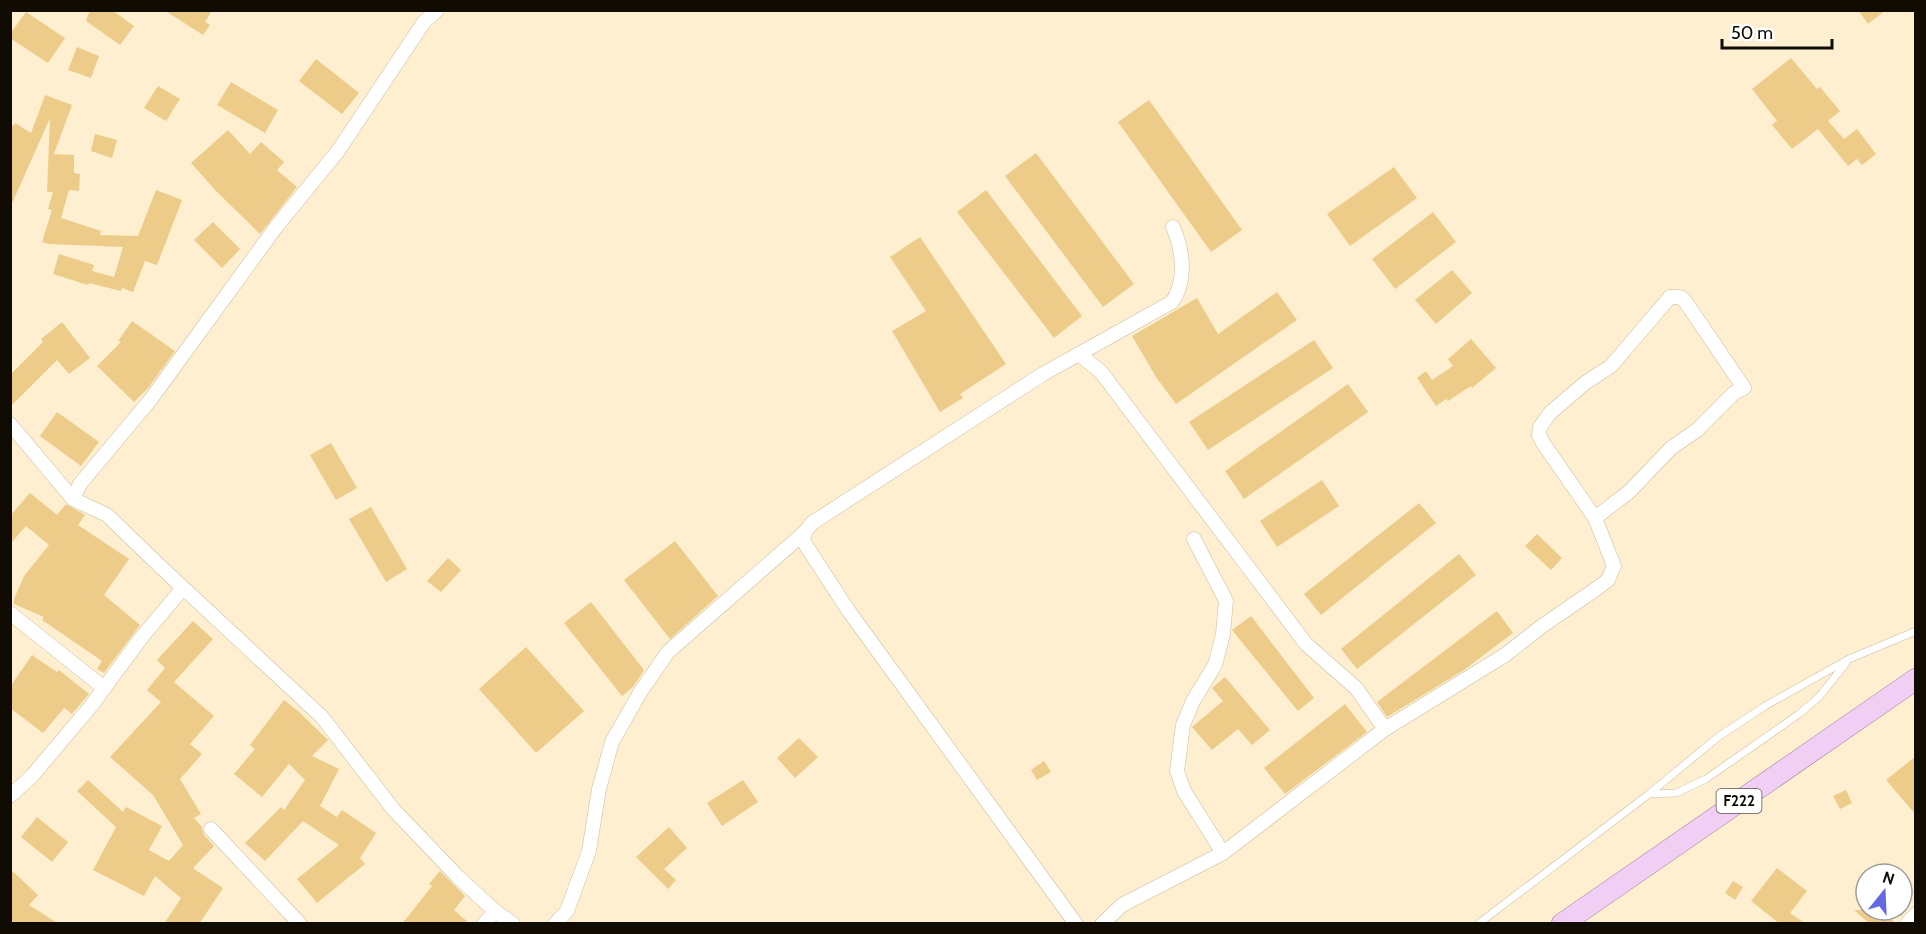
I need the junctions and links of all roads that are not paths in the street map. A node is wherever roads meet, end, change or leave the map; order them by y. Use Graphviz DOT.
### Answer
graph roads {
  1 [pos="437,10"];
  2 [pos="1173,227"];
  3 [pos="1096,344"];
  4 [pos="1079,354"];
  5 [pos="1101,372"];
  6 [pos="10,424"];
  7 [pos="73,500"];
  8 [pos="1595,518"];
  9 [pos="805,532"];
  10 [pos="1194,539"];
  11 [pos="183,588"];
  12 [pos="10,613"];
  13 [pos="1916,631"];
  14 [pos="1849,659"];
  15 [pos="1916,679"];
  16 [pos="104,688"];
  17 [pos="1385,729"];
  18 [pos="1649,794"];
  19 [pos="10,796"];
  20 [pos="211,829"];
  21 [pos="1223,853"];
  22 [pos="495,911"];
  23 [pos="1916,915"];
  24 [pos="300,924"];
  25 [pos="484,924"];
  26 [pos="513,924"];
  27 [pos="555,924"];
  28 [pos="1076,924"];
  29 [pos="1102,924"];
  30 [pos="1478,924"];
  31 [pos="1562,924"];
  32 [pos="1907,924"];
  1 -- 7 [label="street"];
  2 -- 3 [label="street"];
  3 -- 4 [label="street"];
  3 -- 5 [label="street"];
  4 -- 5 [label="street"];
  4 -- 9 [label="street"];
  5 -- 17 [label="street"];
  6 -- 7 [label="street"];
  7 -- 11 [label="street"];
  8 -- 8 [label="street"];
  8 -- 17 [label="street"];
  9 -- 27 [label="street"];
  9 -- 28 [label="street"];
  10 -- 21 [label="street"];
  11 -- 16 [label="street"];
  11 -- 22 [label="street"];
  12 -- 16 [label="street"];
  13 -- 14 [label="lane"];
  14 -- 18 [label="lane"];
  14 -- 18 [label="lane"];
  15 -- 31 [label="main road, F222"];
  16 -- 19 [label="street"];
  17 -- 21 [label="street"];
  18 -- 30 [label="lane"];
  20 -- 24 [label="street"];
  21 -- 29 [label="street"];
  22 -- 25 [label="street"];
  22 -- 26 [label="street"];
  23 -- 32 [label="street"];
}
